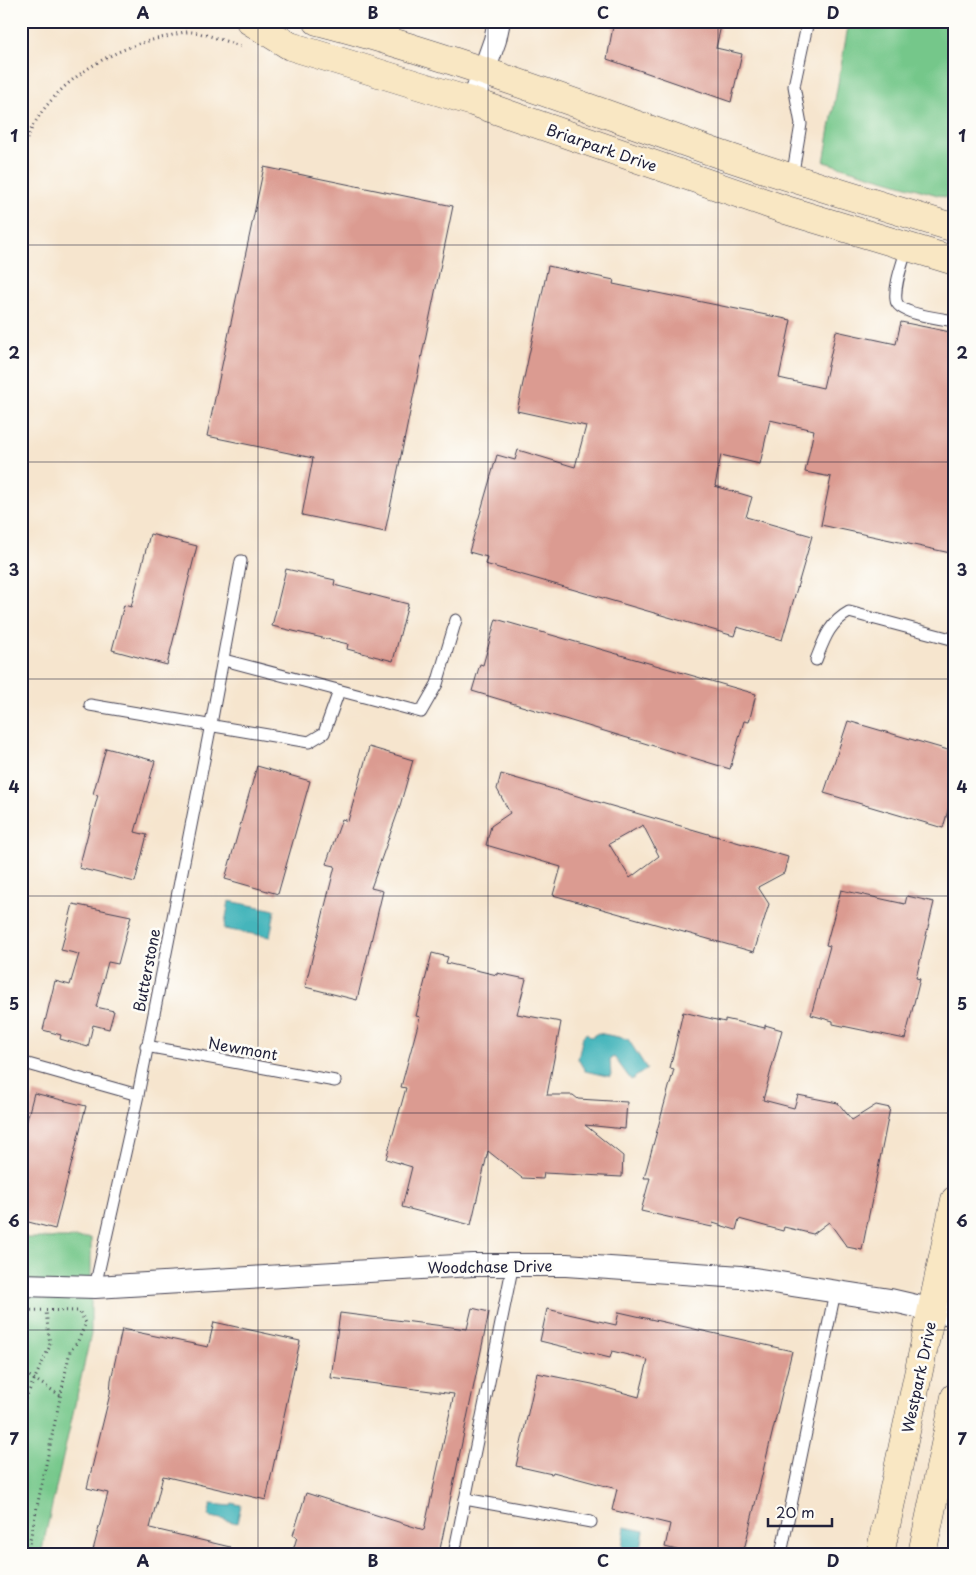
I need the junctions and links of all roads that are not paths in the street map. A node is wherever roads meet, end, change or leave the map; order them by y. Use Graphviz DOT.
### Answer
graph roads {
  1 [pos="317,21"];
  2 [pos="499,21"];
  3 [pos="808,21"];
  4 [pos="255,22"];
  5 [pos="484,72"];
  6 [pos="472,102"];
  7 [pos="792,178"];
  8 [pos="786,210"];
  9 [pos="955,228"];
  10 [pos="907,247"];
  11 [pos="955,261"];
  12 [pos="955,321"];
  13 [pos="241,561"];
  14 [pos="456,620"];
  15 [pos="955,640"];
  16 [pos="224,660"];
  17 [pos="816,660"];
  18 [pos="339,691"];
  19 [pos="90,705"];
  20 [pos="211,724"];
  21 [pos="146,1046"];
  22 [pos="21,1062"];
  23 [pos="335,1081"];
  24 [pos="138,1095"];
  25 [pos="955,1200"];
  26 [pos="513,1264"];
  27 [pos="21,1285"];
  28 [pos="95,1287"];
  29 [pos="836,1292"];
  30 [pos="944,1312"];
  31 [pos="955,1396"];
  32 [pos="465,1499"];
  33 [pos="591,1522"];
  34 [pos="454,1554"];
  35 [pos="781,1554"];
  36 [pos="880,1554"];
  37 [pos="922,1554"];
  1 -- 5 [label="street"];
  2 -- 5 [label="street"];
  3 -- 7 [label="lane"];
  4 -- 6 [label="street, Briarpark Drive"];
  5 -- 6 [label="street"];
  5 -- 7 [label="street"];
  6 -- 8 [label="street, Briarpark Drive"];
  7 -- 8 [label="street"];
  7 -- 9 [label="street"];
  8 -- 10 [label="street, Briarpark Drive"];
  10 -- 11 [label="street, Briarpark Drive"];
  10 -- 12 [label="lane"];
  13 -- 16 [label="lane, Butterstone"];
  14 -- 18 [label="lane"];
  15 -- 17 [label="lane"];
  16 -- 18 [label="lane"];
  16 -- 20 [label="lane, Butterstone"];
  18 -- 20 [label="lane"];
  19 -- 20 [label="lane"];
  20 -- 21 [label="lane, Butterstone"];
  21 -- 23 [label="lane, Newmont"];
  21 -- 24 [label="lane, Butterstone"];
  22 -- 24 [label="lane"];
  24 -- 28 [label="lane, Butterstone"];
  25 -- 30 [label="street, Westpark Drive"];
  26 -- 28 [label="street, Woodchase Drive"];
  26 -- 29 [label="street, Woodchase Drive"];
  26 -- 32 [label="lane"];
  27 -- 28 [label="street, Woodchase Drive"];
  29 -- 30 [label="street, Woodchase Drive"];
  29 -- 35 [label="lane"];
  30 -- 36 [label="street, Westpark Drive"];
  31 -- 37 [label="street"];
  32 -- 33 [label="lane"];
  32 -- 34 [label="lane"];
}
